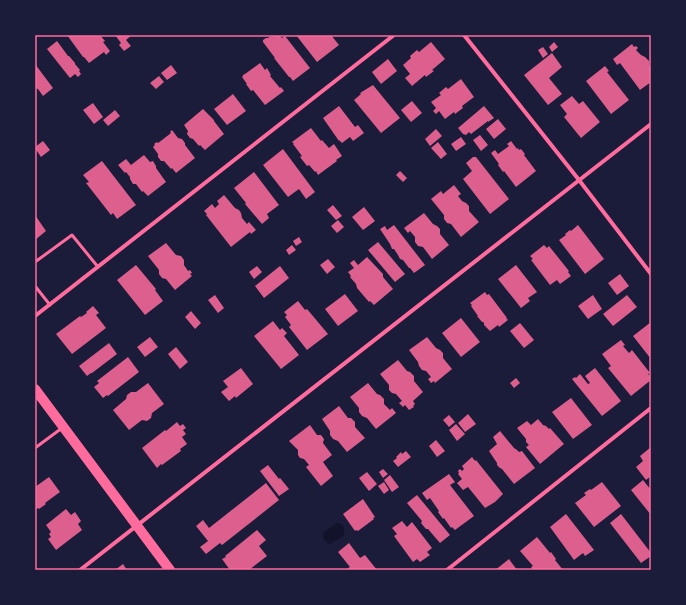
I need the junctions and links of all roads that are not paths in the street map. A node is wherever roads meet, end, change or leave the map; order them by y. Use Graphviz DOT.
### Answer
graph roads {
  1 [pos="394,35"];
  2 [pos="464,35"];
  3 [pos="651,124"];
  4 [pos="579,180"];
  5 [pos="35,262"];
  6 [pos="98,267"];
  7 [pos="651,274"];
  8 [pos="35,286"];
  9 [pos="50,305"];
  10 [pos="35,316"];
  11 [pos="35,389"];
  12 [pos="651,408"];
  13 [pos="63,427"];
  14 [pos="35,448"];
  15 [pos="137,526"];
  16 [pos="80,570"];
  17 [pos="170,570"];
  18 [pos="447,570"];
  1 -- 6 [label="street"];
  2 -- 4 [label="street"];
  3 -- 4 [label="street"];
  4 -- 7 [label="street"];
  4 -- 15 [label="street"];
  5 -- 6 [label="lane"];
  6 -- 9 [label="street"];
  8 -- 9 [label="lane"];
  9 -- 10 [label="street"];
  11 -- 13 [label="main road"];
  12 -- 18 [label="street"];
  13 -- 14 [label="lane"];
  13 -- 15 [label="main road"];
  15 -- 16 [label="street"];
  15 -- 17 [label="main road"];
}
